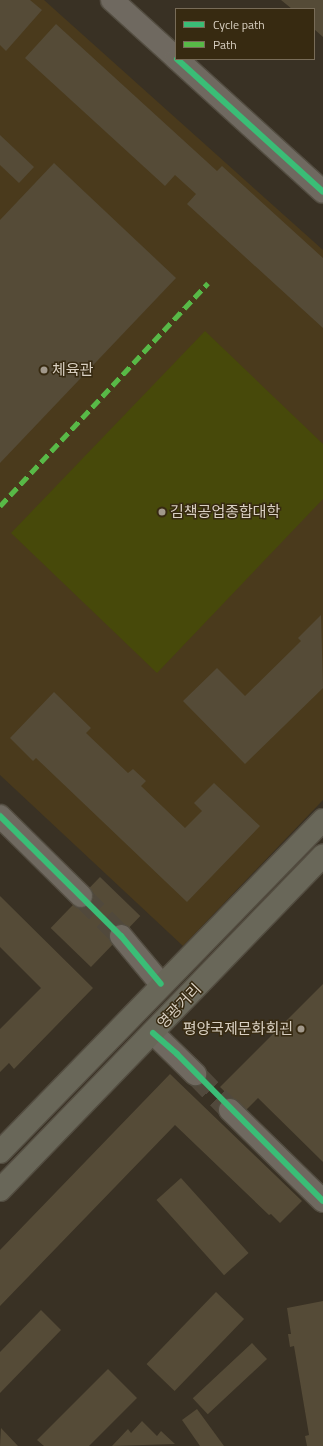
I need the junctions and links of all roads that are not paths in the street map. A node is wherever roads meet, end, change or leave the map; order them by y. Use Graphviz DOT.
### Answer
graph roads {
  1 [pos="112,0"];
  2 [pos="175,56"];
  3 [pos="179,60"];
  4 [pos="323,192"];
  5 [pos="0,816"];
  6 [pos="323,820"];
  7 [pos="323,856"];
  8 [pos="81,896"];
  9 [pos="121,936"];
  10 [pos="162,984"];
  11 [pos="153,1034"];
  12 [pos="195,1074"];
  13 [pos="230,1110"];
  14 [pos="0,1152"];
  15 [pos="0,1190"];
  16 [pos="323,1202"];
  1 -- 2 [label="street"];
  3 -- 4 [label="street"];
  5 -- 8 [label="street"];
  6 -- 10 [label="main road, 영광거리"];
  7 -- 11 [label="main road, 영광거리"];
  9 -- 10 [label="street"];
  10 -- 14 [label="main road, 영광거리"];
  11 -- 12 [label="street"];
  11 -- 15 [label="main road, 영광거리"];
  13 -- 16 [label="street"];
}
